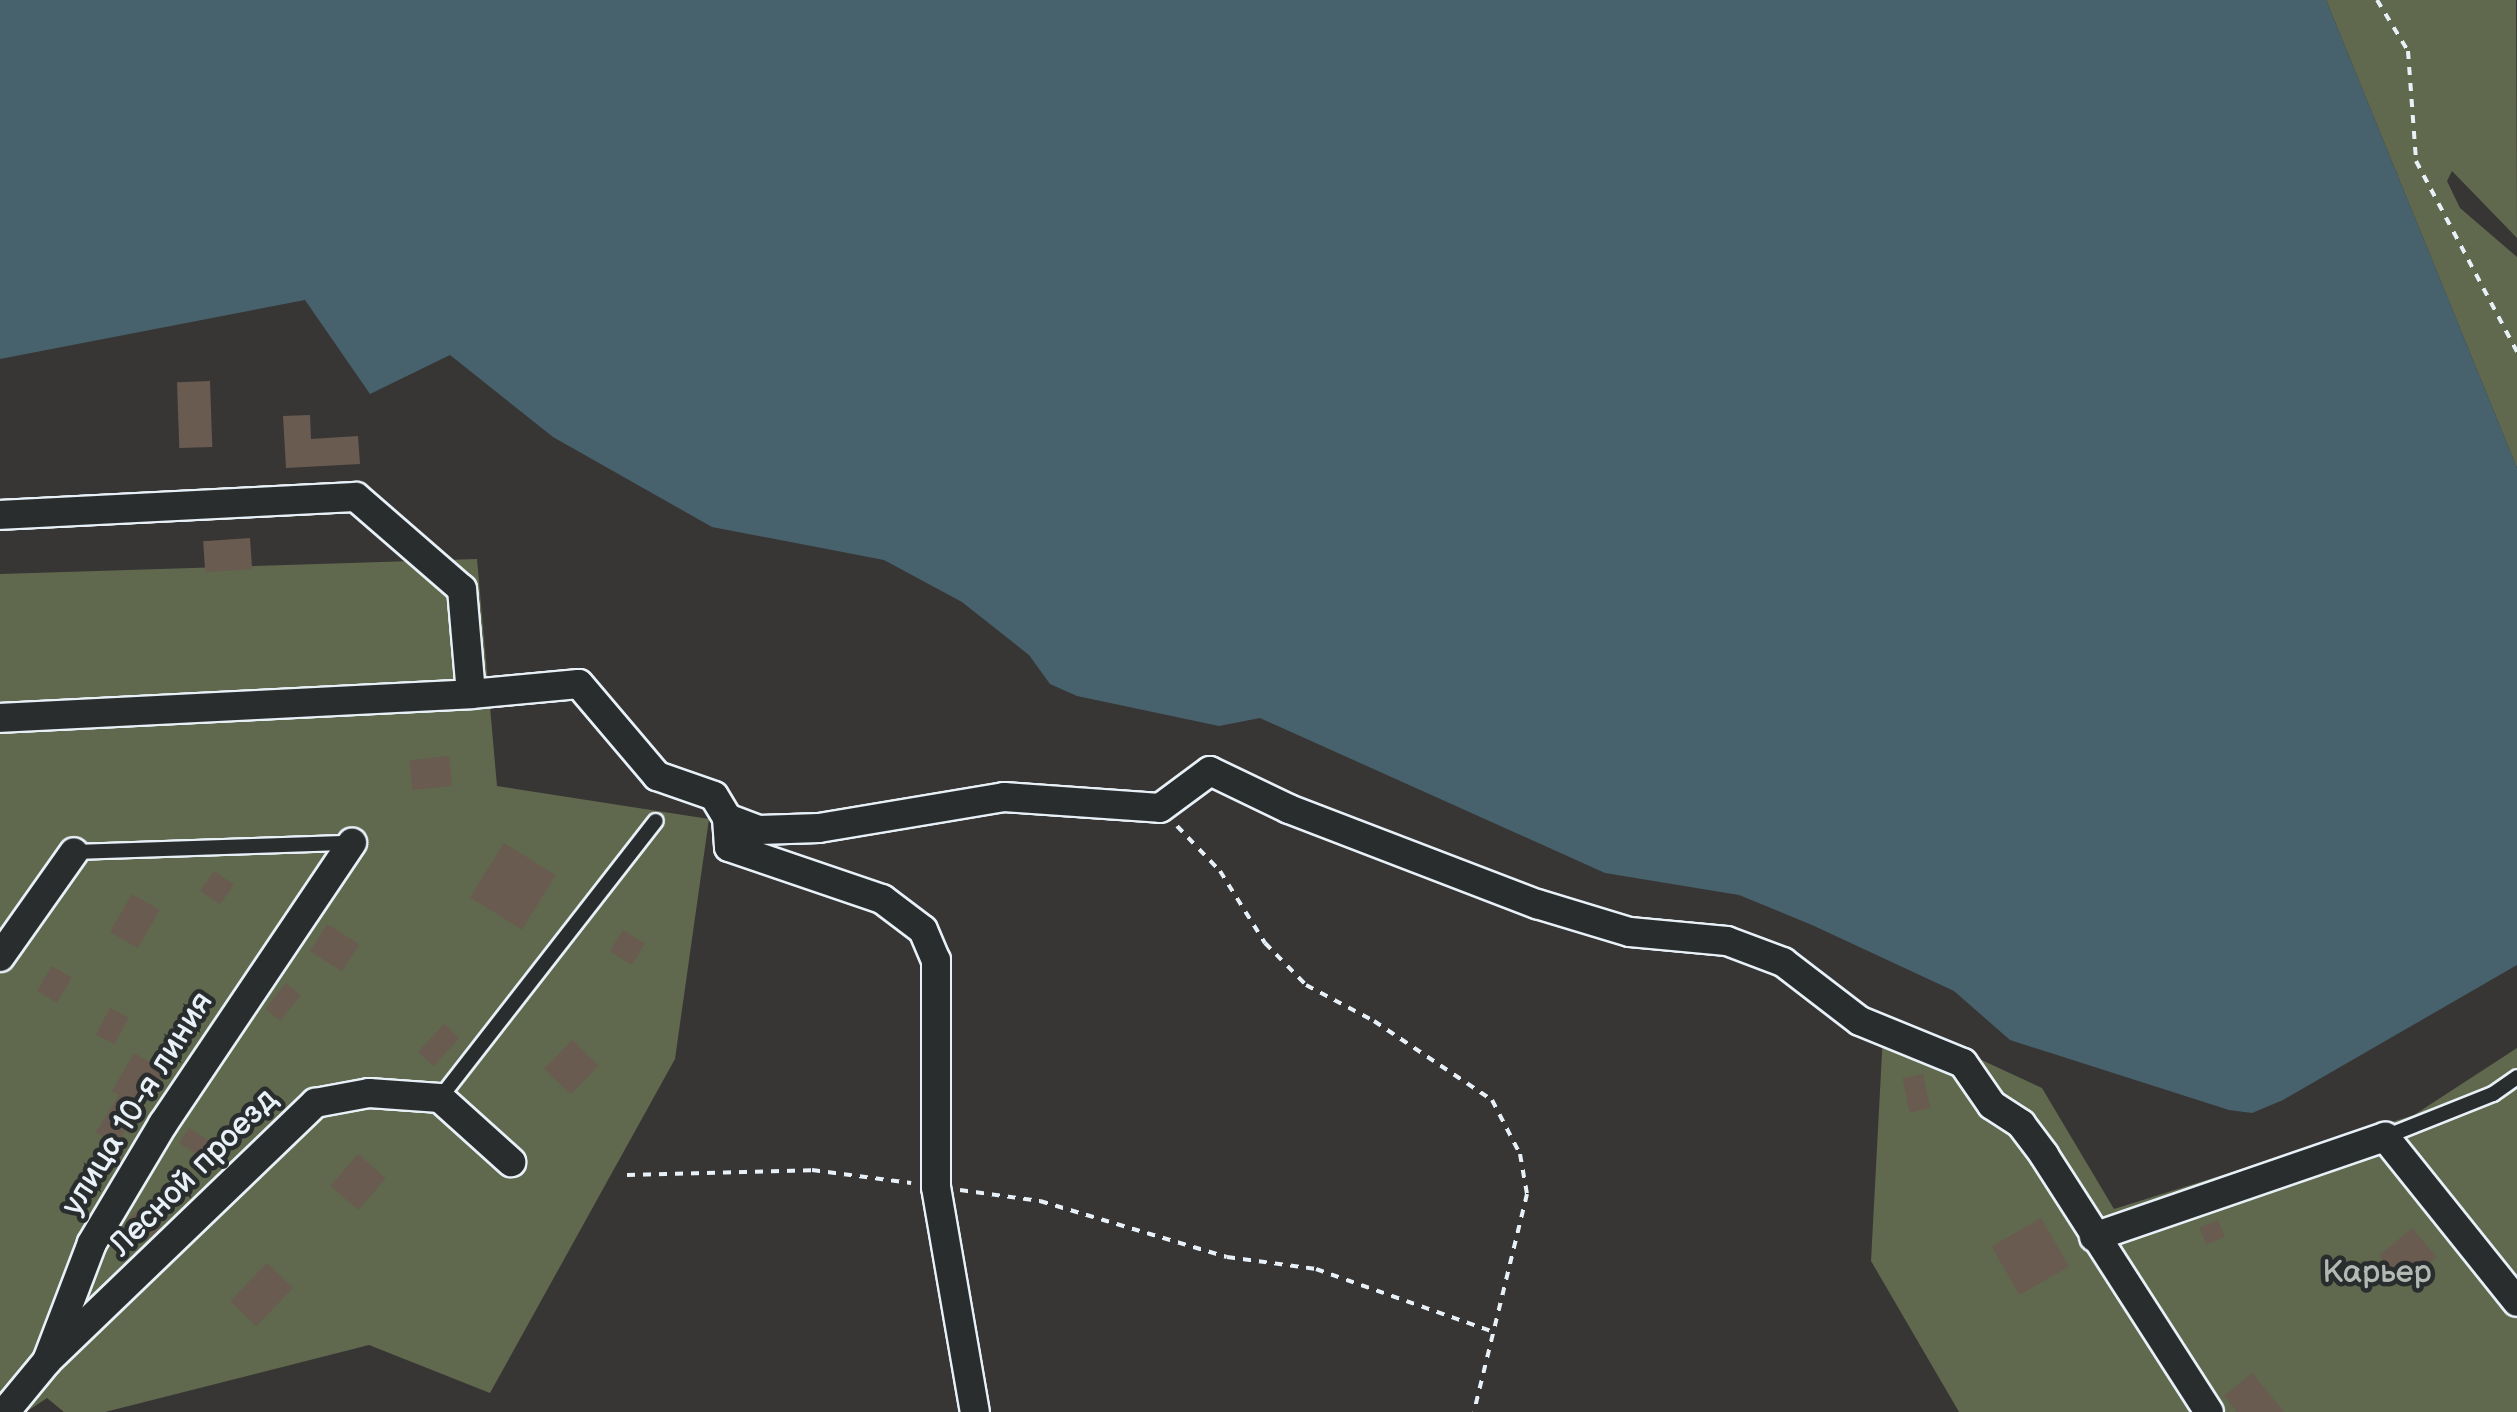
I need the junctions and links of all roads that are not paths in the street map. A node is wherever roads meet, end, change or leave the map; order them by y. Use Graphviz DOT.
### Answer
graph roads {
  1 [pos="0,515"];
  2 [pos="471,694"];
  3 [pos="0,718"];
  4 [pos="727,818"];
  5 [pos="656,821"];
  6 [pos="352,843"];
  7 [pos="74,852"];
  8 [pos="0,957"];
  9 [pos="2517,1077"];
  10 [pos="440,1098"];
  11 [pos="2385,1138"];
  12 [pos="511,1162"];
  13 [pos="2094,1236"];
  14 [pos="2517,1302"];
  15 [pos="47,1361"];
  16 [pos="5,1412"];
  17 [pos="975,1412"];
  18 [pos="2209,1412"];
  1 -- 2 [label="street"];
  2 -- 3 [label="street"];
  2 -- 4 [label="street"];
  4 -- 13 [label="street"];
  4 -- 17 [label="street"];
  5 -- 10 [label="lane"];
  6 -- 7 [label="lane"];
  6 -- 15 [label="street, улица 10-я линия"];
  7 -- 8 [label="street"];
  9 -- 11 [label="lane"];
  10 -- 12 [label="street"];
  10 -- 15 [label="street, Лесной проезд"];
  11 -- 13 [label="street"];
  11 -- 14 [label="street"];
  13 -- 18 [label="street"];
  15 -- 16 [label="street, улица 10-я линия"];
}
